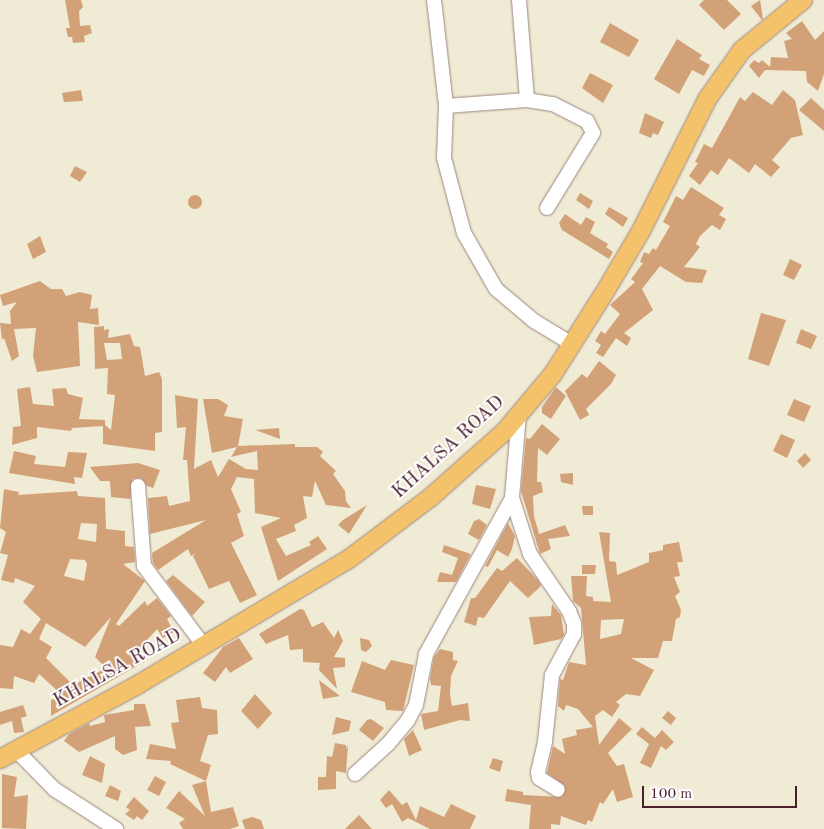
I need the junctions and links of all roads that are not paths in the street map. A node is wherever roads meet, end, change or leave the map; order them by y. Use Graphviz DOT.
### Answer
graph roads {
  1 [pos="434,0"];
  2 [pos="519,0"];
  3 [pos="803,0"];
  4 [pos="527,100"];
  5 [pos="446,106"];
  6 [pos="547,208"];
  7 [pos="572,344"];
  8 [pos="519,414"];
  9 [pos="138,486"];
  10 [pos="512,498"];
  11 [pos="204,646"];
  12 [pos="16,750"];
  13 [pos="0,759"];
  14 [pos="354,774"];
  15 [pos="558,790"];
  16 [pos="116,829"];
  1 -- 5 [label="street"];
  2 -- 4 [label="street"];
  3 -- 7 [label="main road, KHALSA ROAD"];
  4 -- 5 [label="street"];
  4 -- 6 [label="street"];
  5 -- 7 [label="street"];
  7 -- 8 [label="main road, KHALSA ROAD"];
  8 -- 10 [label="street"];
  8 -- 11 [label="main road, KHALSA ROAD"];
  9 -- 11 [label="street"];
  10 -- 14 [label="street"];
  10 -- 15 [label="street"];
  11 -- 12 [label="main road, KHALSA ROAD"];
  12 -- 13 [label="main road, KHALSA ROAD"];
  12 -- 16 [label="street"];
}
